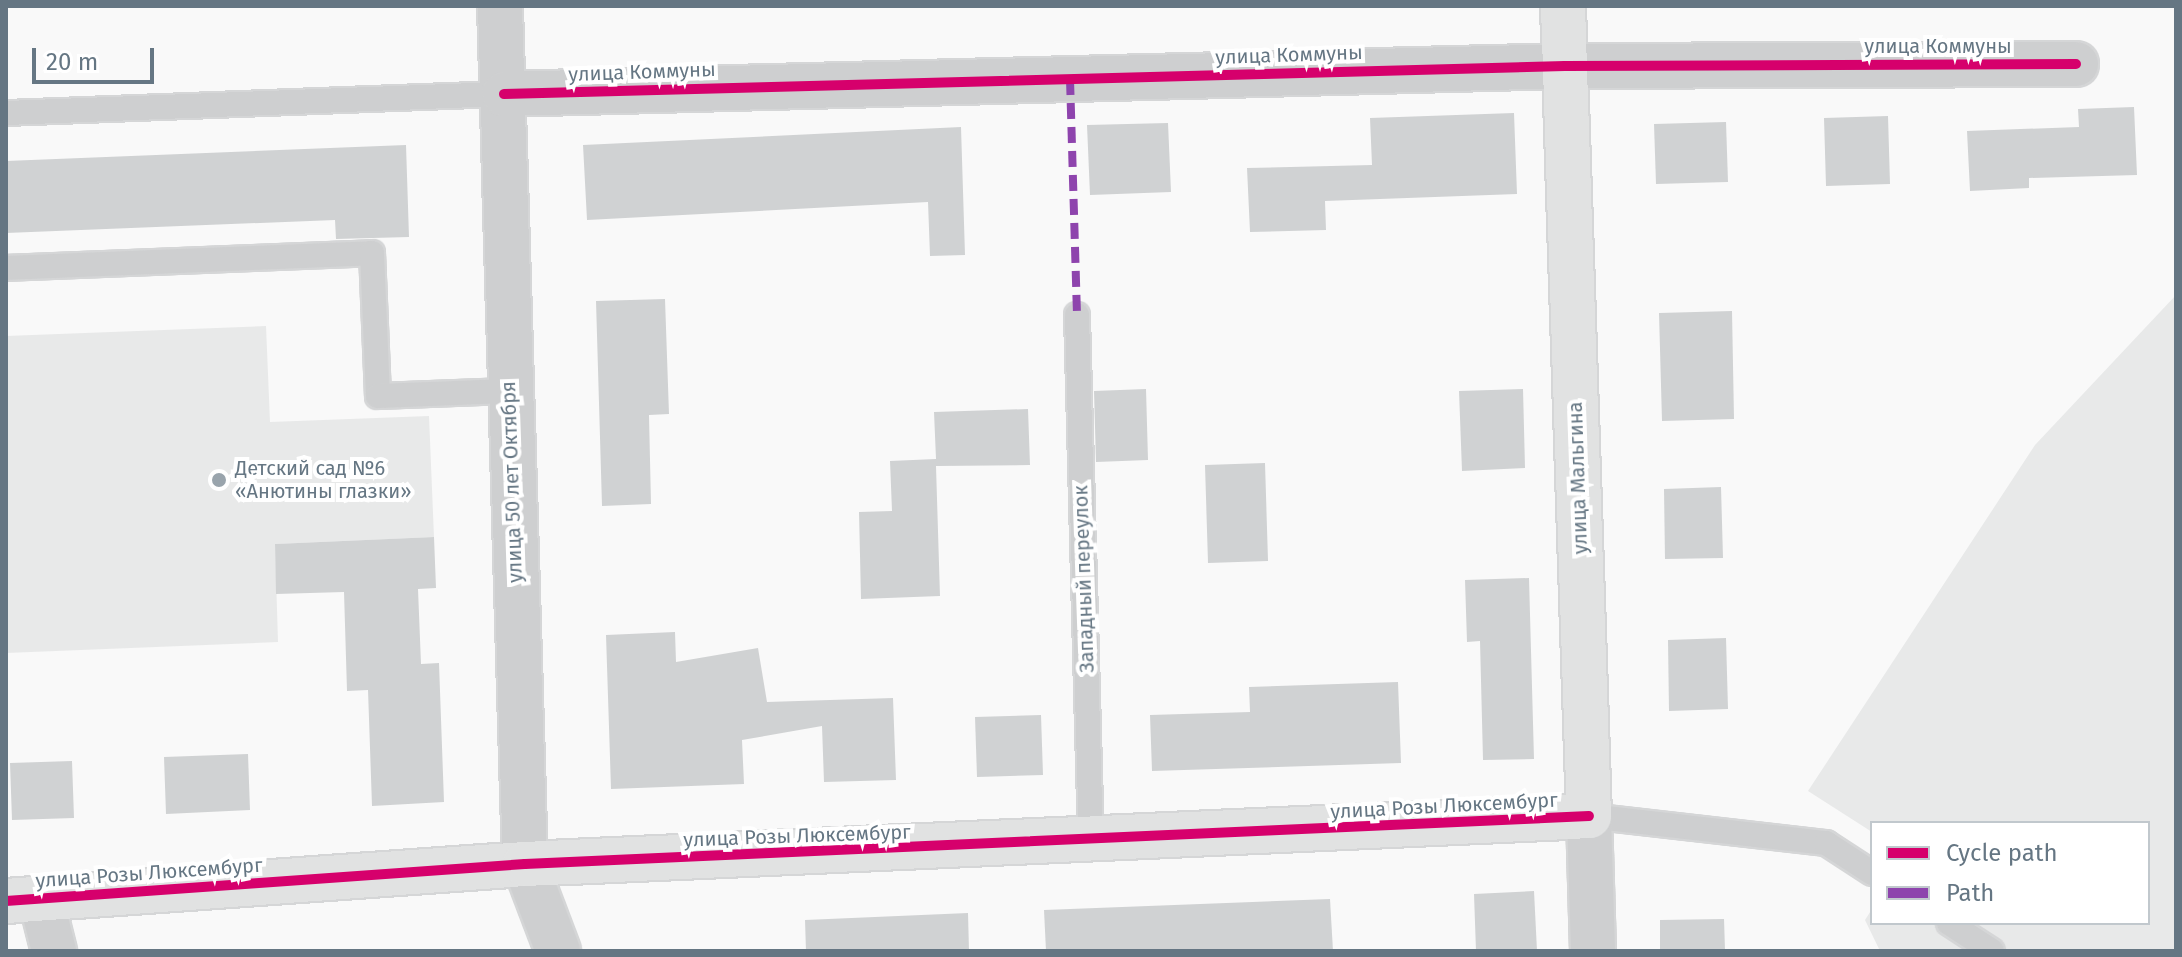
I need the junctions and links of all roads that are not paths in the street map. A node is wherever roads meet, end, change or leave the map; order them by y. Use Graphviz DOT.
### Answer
graph roads {
  1 [pos="500,6"];
  2 [pos="1563,6"];
  3 [pos="2076,64"];
  4 [pos="1565,66"];
  5 [pos="504,94"];
  6 [pos="6,113"];
  7 [pos="6,268"];
  8 [pos="1077,315"];
  9 [pos="508,391"];
  10 [pos="1589,816"];
  11 [pos="1091,843"];
  12 [pos="525,864"];
  13 [pos="1870,872"];
  14 [pos="24,900"];
  15 [pos="1952,925"];
  16 [pos="54,951"];
  17 [pos="558,951"];
  18 [pos="1593,951"];
  19 [pos="1992,951"];
  1 -- 5 [label="street, улица 50 лет Октября"];
  2 -- 4 [label="street, улица Мальгина"];
  3 -- 4 [label="street, улица Коммуны"];
  4 -- 5 [label="street, улица Коммуны"];
  4 -- 10 [label="street, улица Мальгина"];
  5 -- 6 [label="lane"];
  5 -- 9 [label="street, улица 50 лет Октября"];
  7 -- 9 [label="lane"];
  8 -- 11 [label="lane, Западный переулок"];
  9 -- 12 [label="street, улица 50 лет Октября"];
  10 -- 11 [label="street, улица Розы Люксембург"];
  10 -- 13 [label="lane"];
  10 -- 18 [label="street, улица Мальгина"];
  11 -- 12 [label="street, улица Розы Люксембург"];
  12 -- 14 [label="street, улица Розы Люксембург"];
  12 -- 17 [label="street, улица 50 лет Октября"];
  14 -- 16 [label="street"];
  15 -- 19 [label="lane"];
}
